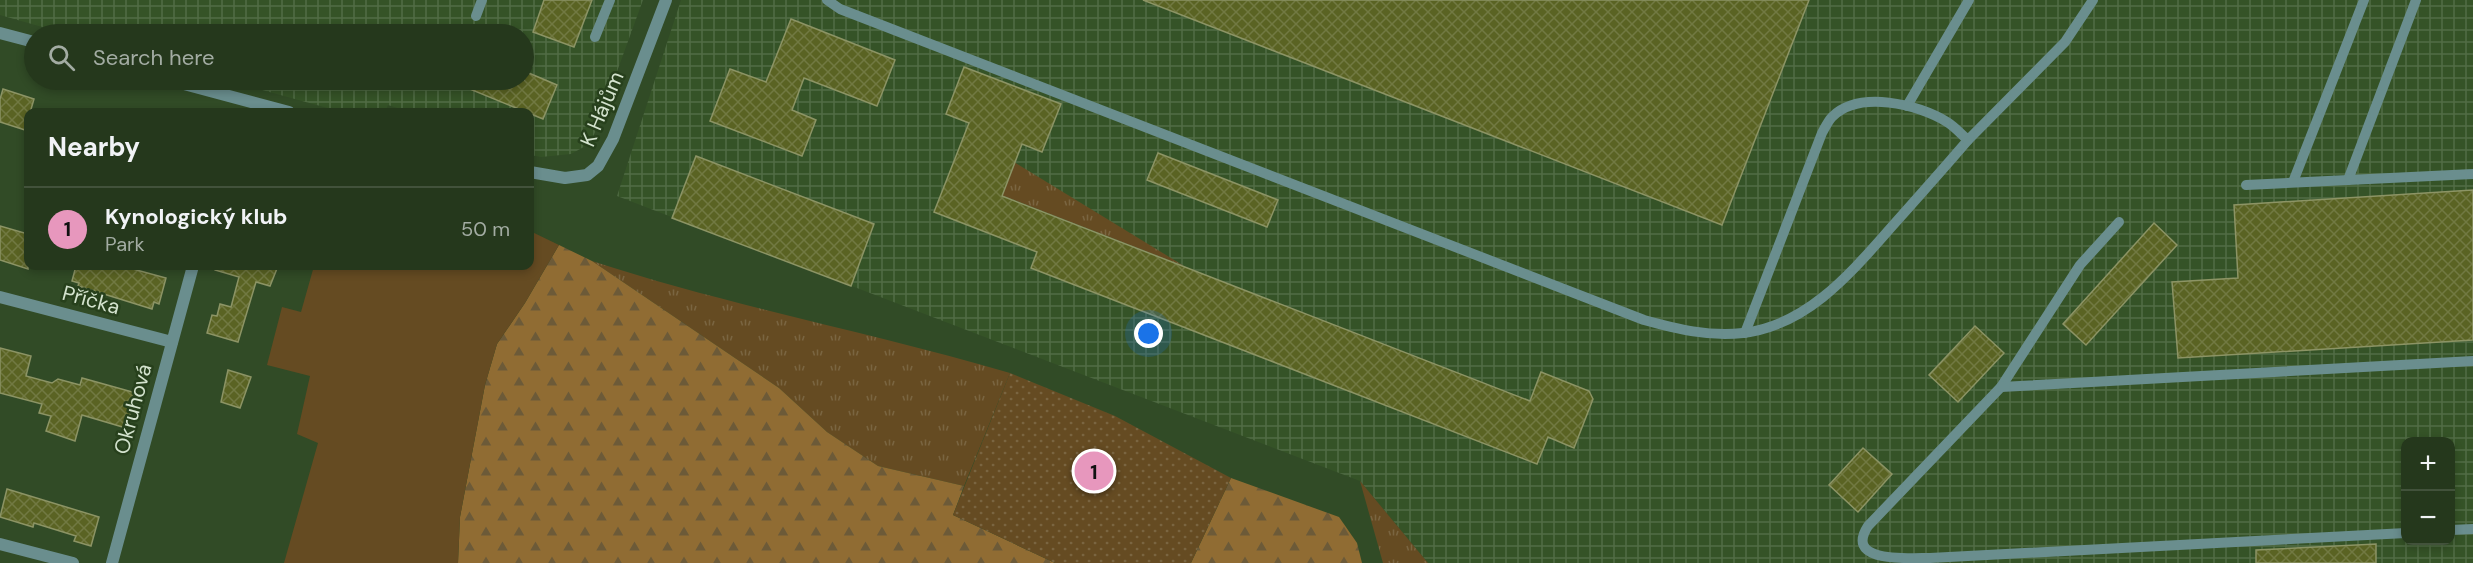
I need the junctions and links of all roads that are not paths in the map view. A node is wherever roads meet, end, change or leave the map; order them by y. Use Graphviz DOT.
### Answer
graph roads {
  1 [pos="482,0"];
  2 [pos="610,0"];
  3 [pos="666,0"];
  4 [pos="827,0"];
  5 [pos="1969,0"];
  6 [pos="2093,0"];
  7 [pos="2364,0"];
  8 [pos="2416,0"];
  9 [pos="476,16"];
  10 [pos="0,33"];
  11 [pos="596,37"];
  12 [pos="24,39"];
  13 [pos="206,90"];
  14 [pos="239,99"];
  15 [pos="1907,106"];
  16 [pos="237,108"];
  17 [pos="274,108"];
  18 [pos="1968,140"];
  19 [pos="534,173"];
  20 [pos="2473,174"];
  21 [pos="2348,180"];
  22 [pos="2293,182"];
  23 [pos="2246,185"];
  24 [pos="2119,222"];
  25 [pos="192,270"];
  26 [pos="0,297"];
  27 [pos="1745,333"];
  28 [pos="171,342"];
  29 [pos="2473,361"];
  30 [pos="2001,387"];
  31 [pos="2473,529"];
  32 [pos="2455,530"];
  33 [pos="2401,532"];
  34 [pos="0,544"];
  35 [pos="73,563"];
  36 [pos="112,563"];
  1 -- 9 [label="lane"];
  2 -- 11 [label="lane"];
  3 -- 19 [label="street, K Hájům"];
  4 -- 27 [label="lane"];
  5 -- 15 [label="lane"];
  6 -- 18 [label="lane"];
  7 -- 22 [label="lane"];
  8 -- 21 [label="lane"];
  10 -- 12 [label="street"];
  13 -- 14 [label="street"];
  14 -- 16 [label="street"];
  14 -- 17 [label="street"];
  15 -- 18 [label="lane"];
  15 -- 27 [label="lane"];
  18 -- 27 [label="lane"];
  20 -- 21 [label="lane"];
  21 -- 22 [label="lane"];
  22 -- 23 [label="lane"];
  24 -- 30 [label="lane"];
  25 -- 28 [label="street, Okruhová"];
  26 -- 28 [label="street, Příčka"];
  28 -- 36 [label="street, Okruhová"];
  29 -- 30 [label="lane"];
  30 -- 33 [label="lane"];
  31 -- 32 [label="lane"];
  34 -- 35 [label="street"];
}
